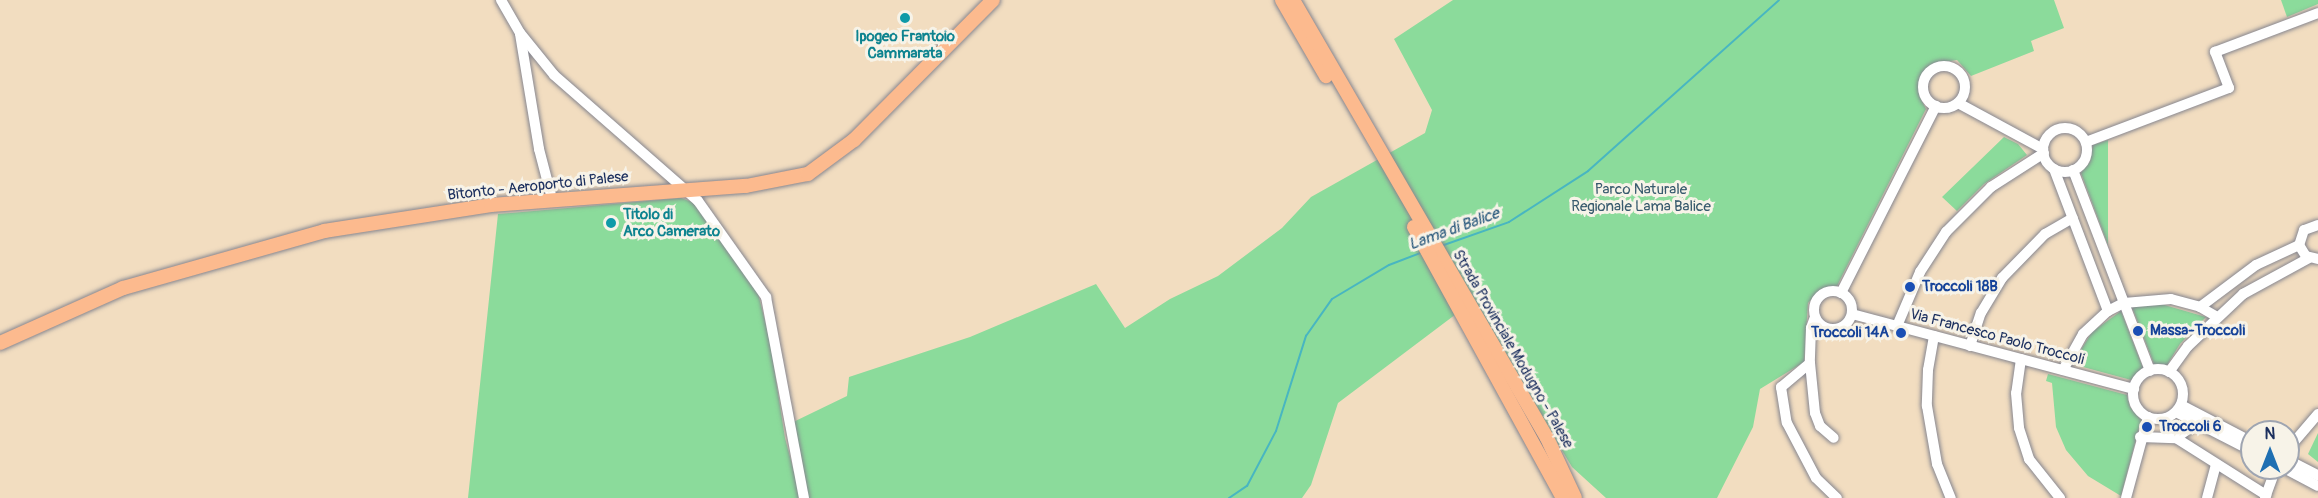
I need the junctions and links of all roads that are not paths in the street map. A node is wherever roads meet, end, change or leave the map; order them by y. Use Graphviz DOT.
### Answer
graph roads {
  1 [pos="501,0"];
  2 [pos="993,0"];
  3 [pos="1282,0"];
  4 [pos="1293,0"];
  5 [pos="2318,12"];
  6 [pos="520,33"];
  7 [pos="1958,103"];
  8 [pos="1936,106"];
  9 [pos="2086,142"];
  10 [pos="2044,151"];
  11 [pos="2054,169"];
  12 [pos="2073,170"];
  13 [pos="1388,173"];
  14 [pos="687,189"];
  15 [pos="552,199"];
  16 [pos="2073,218"];
  17 [pos="2318,225"];
  18 [pos="2299,245"];
  19 [pos="2314,259"];
  20 [pos="1841,294"];
  21 [pos="2124,303"];
  22 [pos="2200,307"];
  23 [pos="2108,311"];
  24 [pos="1852,314"];
  25 [pos="1472,317"];
  26 [pos="1815,317"];
  27 [pos="2217,317"];
  28 [pos="1897,326"];
  29 [pos="1934,336"];
  30 [pos="0,343"];
  31 [pos="1970,345"];
  32 [pos="2021,359"];
  33 [pos="1810,363"];
  34 [pos="2064,370"];
  35 [pos="2150,371"];
  36 [pos="2169,372"];
  37 [pos="2134,389"];
  38 [pos="2179,409"];
  39 [pos="2318,414"];
  40 [pos="2148,417"];
  41 [pos="2198,422"];
  42 [pos="2300,435"];
  43 [pos="2240,436"];
  44 [pos="2140,437"];
  45 [pos="1834,438"];
  46 [pos="2176,438"];
  47 [pos="2240,445"];
  48 [pos="2216,464"];
  49 [pos="2300,466"];
  50 [pos="2318,475"];
  51 [pos="2300,476"];
  52 [pos="2271,480"];
  53 [pos="2318,486"];
  54 [pos="2265,497"];
  55 [pos="804,498"];
  56 [pos="1563,498"];
  57 [pos="1575,498"];
  58 [pos="1837,498"];
  59 [pos="1951,498"];
  60 [pos="2060,498"];
  61 [pos="2126,498"];
  62 [pos="2207,498"];
  1 -- 6 [label="street"];
  2 -- 14 [label="main road, Bitonto - Aeroporto di Palese"];
  3 -- 13 [label="main road, Strada Provinciale Modugno - Palese"];
  4 -- 13 [label="main road, Strada Provinciale Modugno - Palese"];
  5 -- 9 [label="street"];
  6 -- 14 [label="street"];
  6 -- 15 [label="street"];
  7 -- 8 [label="street"];
  7 -- 8 [label="street"];
  7 -- 10 [label="street"];
  8 -- 20 [label="street"];
  9 -- 10 [label="street"];
  9 -- 12 [label="street"];
  10 -- 11 [label="street"];
  10 -- 28 [label="street"];
  11 -- 12 [label="street"];
  11 -- 16 [label="street"];
  12 -- 21 [label="street"];
  13 -- 25 [label="main road, Strada Provinciale Modugno - Palese"];
  14 -- 15 [label="main road, Bitonto - Aeroporto di Palese"];
  14 -- 55 [label="street"];
  15 -- 30 [label="main road, Bitonto - Aeroporto di Palese"];
  16 -- 23 [label="street"];
  16 -- 31 [label="street"];
  17 -- 18 [label="street"];
  18 -- 19 [label="street"];
  18 -- 22 [label="street"];
  19 -- 27 [label="street"];
  20 -- 24 [label="street"];
  20 -- 26 [label="street"];
  21 -- 22 [label="street"];
  21 -- 23 [label="street"];
  21 -- 35 [label="street"];
  22 -- 27 [label="street"];
  23 -- 34 [label="street"];
  24 -- 26 [label="street"];
  24 -- 28 [label="street, Via Francesco Paolo Troccoli"];
  25 -- 56 [label="main road, Strada Provinciale Modugno - Palese"];
  25 -- 57 [label="main road, Strada Provinciale Modugno - Palese"];
  26 -- 33 [label="street"];
  27 -- 36 [label="street"];
  28 -- 29 [label="street, Via Francesco Paolo Troccoli"];
  29 -- 31 [label="street, Via Francesco Paolo Troccoli"];
  29 -- 59 [label="street"];
  31 -- 32 [label="street, Via Francesco Paolo Troccoli"];
  32 -- 34 [label="street, Via Francesco Paolo Troccoli"];
  32 -- 60 [label="street"];
  33 -- 45 [label="street"];
  33 -- 58 [label="street"];
  34 -- 37 [label="street, Via Francesco Paolo Troccoli"];
  35 -- 36 [label="street"];
  35 -- 37 [label="street"];
  36 -- 38 [label="street"];
  37 -- 40 [label="street"];
  38 -- 40 [label="street"];
  38 -- 41 [label="street"];
  38 -- 43 [label="street"];
  39 -- 42 [label="street"];
  40 -- 44 [label="street"];
  41 -- 46 [label="street"];
  41 -- 47 [label="street"];
  44 -- 46 [label="street"];
  44 -- 61 [label="street"];
  46 -- 48 [label="street"];
  48 -- 54 [label="street"];
  48 -- 62 [label="street"];
  49 -- 50 [label="street"];
  51 -- 53 [label="street"];
  52 -- 54 [label="street"];
}
